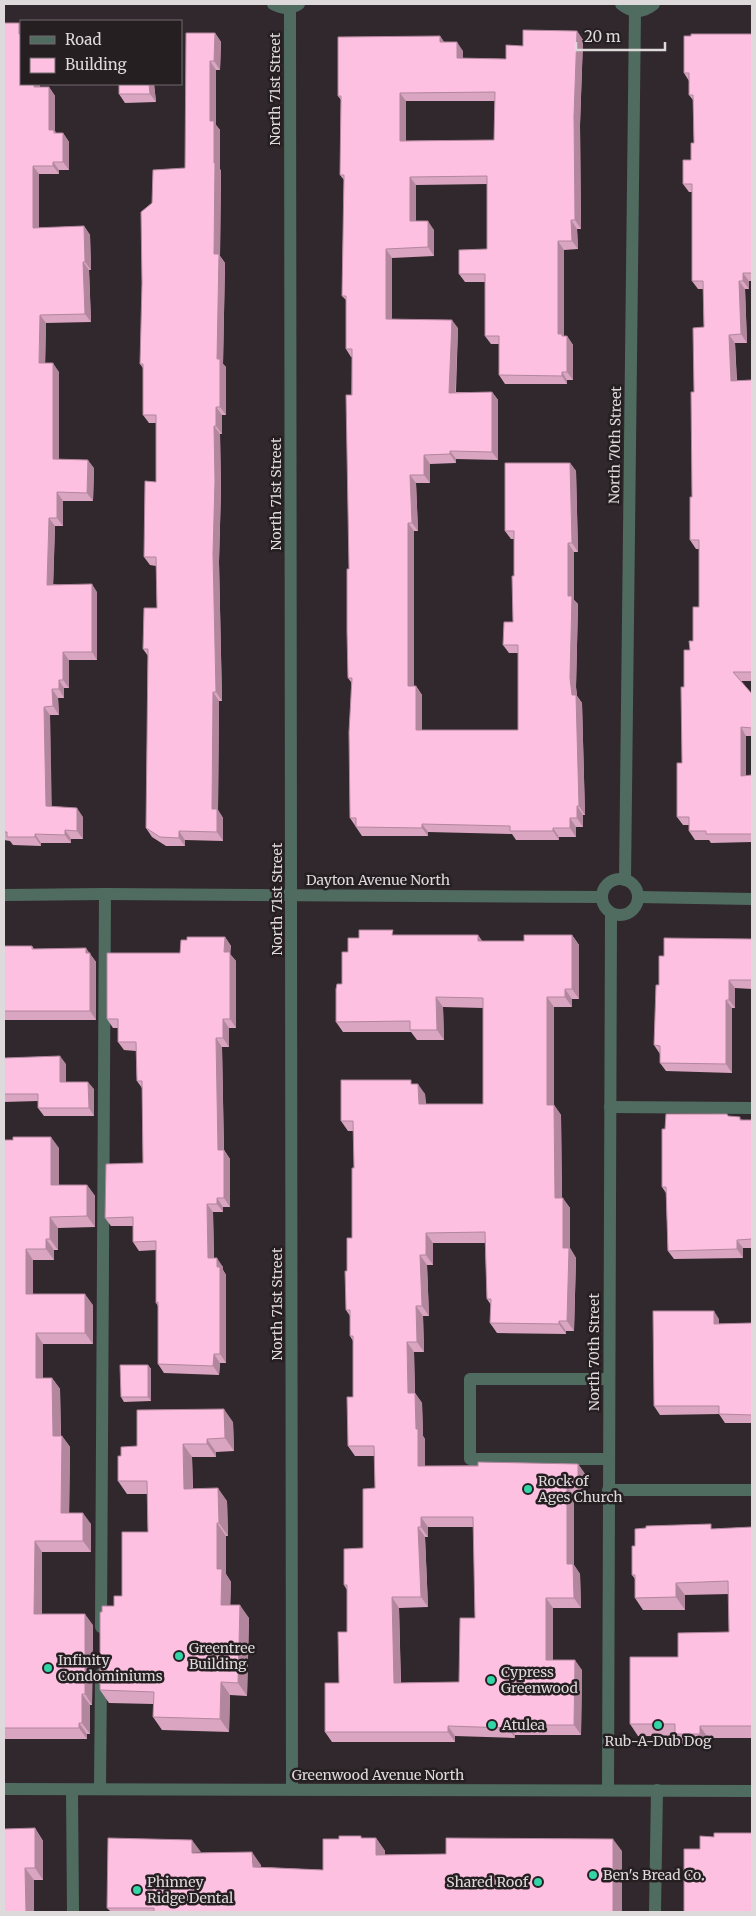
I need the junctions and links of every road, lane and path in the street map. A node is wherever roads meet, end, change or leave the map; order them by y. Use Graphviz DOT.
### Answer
graph roads {
  1 [pos="273,4"];
  2 [pos="621,4"];
  3 [pos="654,4"];
  4 [pos="295,6"];
  5 [pos="635,11"];
  6 [pos="625,880"];
  7 [pos="105,894"];
  8 [pos="4,895"];
  9 [pos="292,895"];
  10 [pos="602,896"];
  11 [pos="638,897"];
  12 [pos="752,900"];
  13 [pos="611,914"];
  14 [pos="610,1107"];
  15 [pos="752,1108"];
  16 [pos="609,1379"];
  17 [pos="609,1459"];
  18 [pos="608,1490"];
  19 [pos="752,1490"];
  20 [pos="101,1640"];
  21 [pos="101,1660"];
  22 [pos="4,1789"];
  23 [pos="100,1789"];
  24 [pos="292,1789"];
  25 [pos="72,1790"];
  26 [pos="608,1790"];
  27 [pos="657,1790"];
  28 [pos="752,1791"];
  29 [pos="72,1912"];
  30 [pos="655,1912"];
  1 -- 4 [label="street"];
  2 -- 5 [label="street"];
  3 -- 5 [label="street"];
  4 -- 9 [label="street, North 71st Street"];
  5 -- 6 [label="street, North 70th Street"];
  6 -- 10 [label="street"];
  6 -- 11 [label="street"];
  7 -- 8 [label="street, Dayton Avenue North"];
  7 -- 9 [label="street, Dayton Avenue North"];
  7 -- 20 [label="street"];
  9 -- 10 [label="street, Dayton Avenue North"];
  9 -- 24 [label="street, North 71st Street"];
  10 -- 13 [label="street"];
  11 -- 12 [label="street"];
  11 -- 13 [label="street"];
  13 -- 14 [label="street, North 70th Street"];
  14 -- 15 [label="street"];
  14 -- 16 [label="street, North 70th Street"];
  16 -- 17 [label="street, North 70th Street"];
  16 -- 17 [label="street"];
  17 -- 18 [label="street, North 70th Street"];
  18 -- 19 [label="street"];
  18 -- 26 [label="street, North 70th Street"];
  21 -- 23 [label="street"];
  22 -- 25 [label="street, Greenwood Avenue North"];
  23 -- 24 [label="street, Greenwood Avenue North"];
  23 -- 25 [label="street, Greenwood Avenue North"];
  24 -- 26 [label="street, Greenwood Avenue North"];
  25 -- 29 [label="street"];
  26 -- 27 [label="street, Greenwood Avenue North"];
  27 -- 28 [label="street, Greenwood Avenue North"];
  27 -- 30 [label="street"];
}
